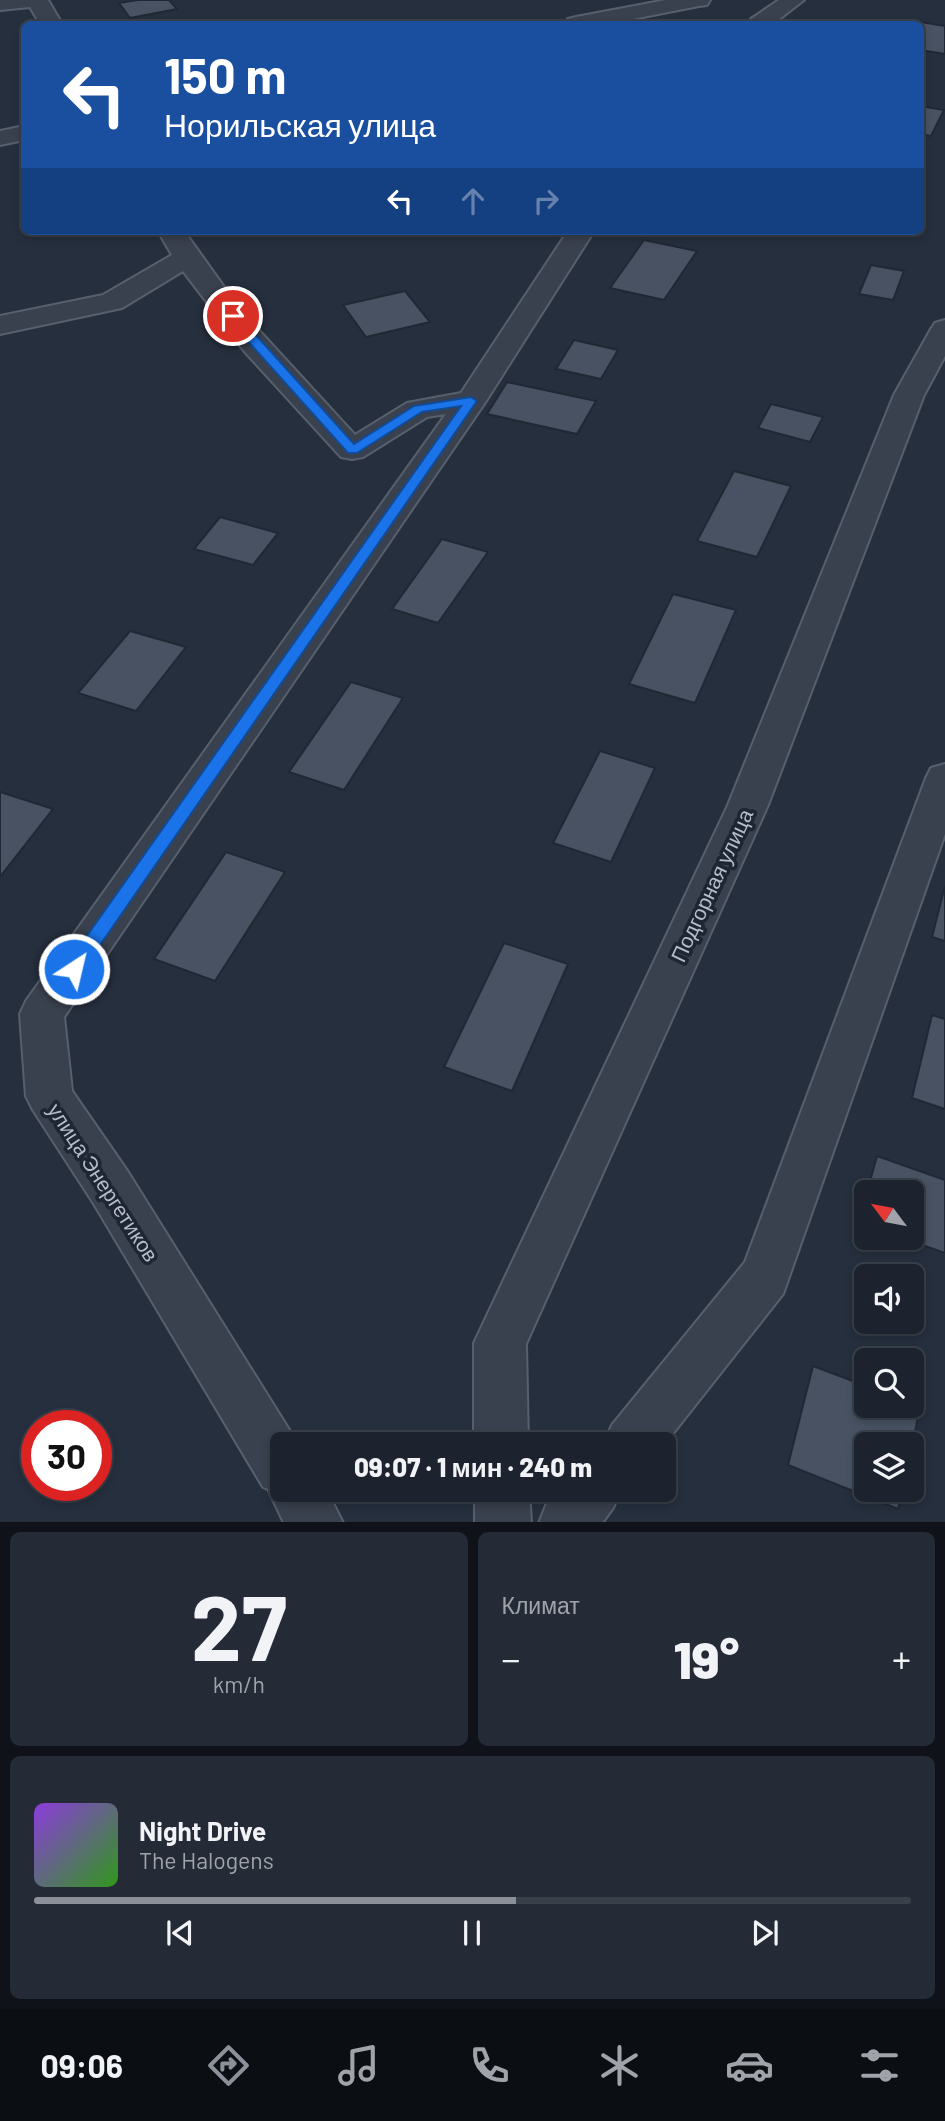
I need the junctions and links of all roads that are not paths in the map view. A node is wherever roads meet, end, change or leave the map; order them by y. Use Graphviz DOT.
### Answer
graph roads {
  1 [pos="34,0"];
  2 [pos="699,0"];
  3 [pos="793,0"];
  4 [pos="0,4"];
  5 [pos="49,21"];
  6 [pos="591,21"];
  7 [pos="763,21"];
  8 [pos="21,134"];
  9 [pos="0,138"];
  10 [pos="173,235"];
  11 [pos="578,235"];
  12 [pos="186,258"];
  13 [pos="0,325"];
  14 [pos="945,328"];
  15 [pos="471,401"];
  16 [pos="945,778"];
  17 [pos="501,1432"];
  18 [pos="641,1432"];
  19 [pos="270,1448"];
  20 [pos="303,1502"];
  21 [pos="502,1502"];
  22 [pos="583,1502"];
  23 [pos="315,1522"];
  24 [pos="503,1522"];
  25 [pos="567,1522"];
  1 -- 4 [label="street"];
  1 -- 5 [label="street"];
  2 -- 6 [label="street"];
  3 -- 7 [label="street"];
  8 -- 9 [label="street"];
  10 -- 12 [label="street"];
  11 -- 15 [label="street, улица Энергетиков"];
  12 -- 13 [label="street"];
  12 -- 15 [label="street"];
  14 -- 17 [label="street, Подгорная улица"];
  15 -- 19 [label="street, улица Энергетиков"];
  16 -- 18 [label="street"];
  20 -- 23 [label="street"];
  21 -- 24 [label="street"];
  22 -- 25 [label="street"];
}
